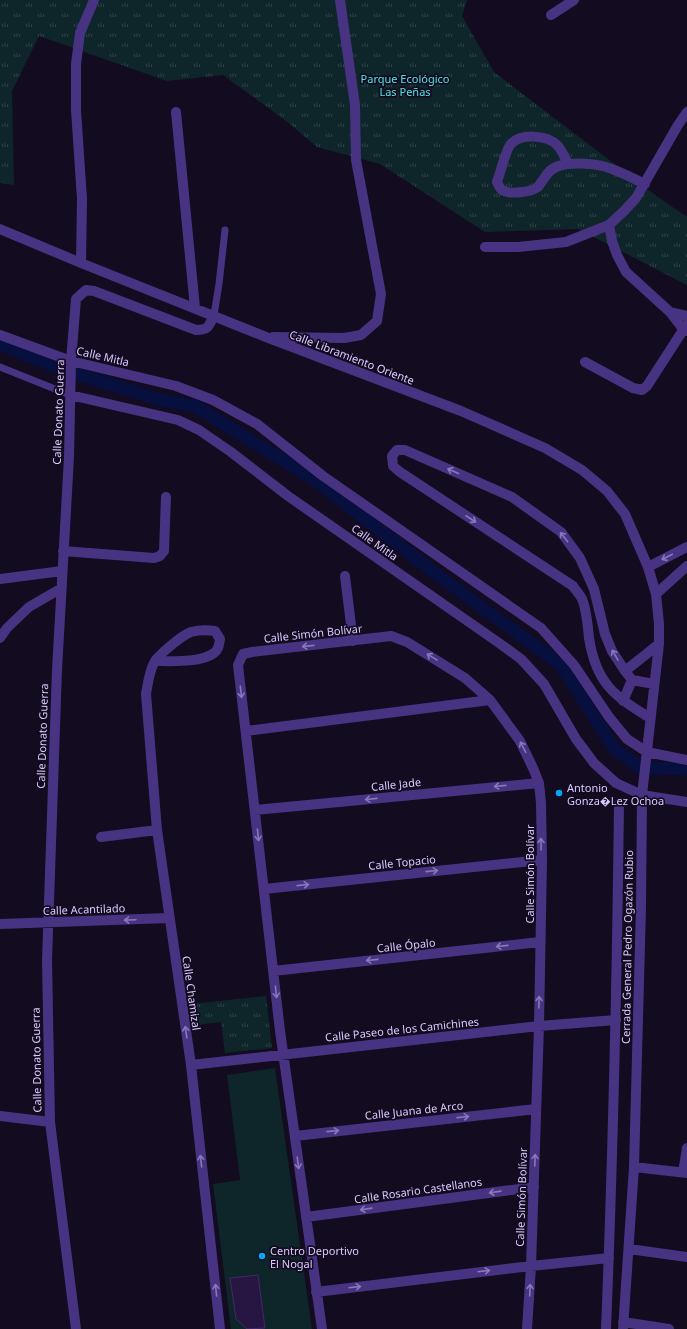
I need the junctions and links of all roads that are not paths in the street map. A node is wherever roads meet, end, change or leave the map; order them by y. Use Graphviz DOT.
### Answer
graph roads {
  1 [pos="94,0"];
  2 [pos="340,0"];
  3 [pos="574,0"];
  4 [pos="551,15"];
  5 [pos="176,112"];
  6 [pos="687,112"];
  7 [pos="568,164"];
  8 [pos="645,184"];
  9 [pos="609,226"];
  10 [pos="0,229"];
  11 [pos="225,230"];
  12 [pos="485,246"];
  13 [pos="81,263"];
  14 [pos="195,308"];
  15 [pos="670,312"];
  16 [pos="214,315"];
  17 [pos="687,316"];
  18 [pos="686,328"];
  19 [pos="0,335"];
  20 [pos="266,337"];
  21 [pos="585,362"];
  22 [pos="71,366"];
  23 [pos="0,367"];
  24 [pos="71,391"];
  25 [pos="166,498"];
  26 [pos="687,547"];
  27 [pos="63,552"];
  28 [pos="687,566"];
  29 [pos="648,567"];
  30 [pos="62,571"];
  31 [pos="345,576"];
  32 [pos="0,579"];
  33 [pos="60,589"];
  34 [pos="656,594"];
  35 [pos="0,638"];
  36 [pos="353,641"];
  37 [pos="659,644"];
  38 [pos="155,661"];
  39 [pos="625,671"];
  40 [pos="632,680"];
  41 [pos="654,684"];
  42 [pos="490,700"];
  43 [pos="623,701"];
  44 [pos="650,718"];
  45 [pos="246,731"];
  46 [pos="646,757"];
  47 [pos="687,760"];
  48 [pos="539,783"];
  49 [pos="642,795"];
  50 [pos="687,802"];
  51 [pos="619,804"];
  52 [pos="255,810"];
  53 [pos="157,830"];
  54 [pos="100,837"];
  55 [pos="542,860"];
  56 [pos="264,889"];
  57 [pos="169,918"];
  58 [pos="48,922"];
  59 [pos="0,924"];
  60 [pos="540,942"];
  61 [pos="273,971"];
  62 [pos="616,1020"];
  63 [pos="539,1026"];
  64 [pos="284,1054"];
  65 [pos="191,1065"];
  66 [pos="536,1109"];
  67 [pos="0,1116"];
  68 [pos="50,1122"];
  69 [pos="295,1136"];
  70 [pos="687,1148"];
  71 [pos="634,1167"];
  72 [pos="685,1173"];
  73 [pos="534,1187"];
  74 [pos="306,1217"];
  75 [pos="629,1249"];
  76 [pos="687,1257"];
  77 [pos="609,1258"];
  78 [pos="531,1266"];
  79 [pos="316,1292"];
  80 [pos="623,1325"];
  81 [pos="76,1329"];
  82 [pos="220,1329"];
  83 [pos="322,1329"];
  84 [pos="527,1329"];
  85 [pos="606,1329"];
  86 [pos="669,1329"];
  1 -- 13 [label="street"];
  2 -- 20 [label="street"];
  3 -- 4 [label="street"];
  5 -- 14 [label="street"];
  6 -- 8 [label="street"];
  7 -- 7 [label="street"];
  7 -- 8 [label="street"];
  8 -- 9 [label="street"];
  9 -- 12 [label="street"];
  9 -- 15 [label="street"];
  10 -- 13 [label="street, Calle Libramiento Oriente"];
  11 -- 16 [label="lane"];
  13 -- 14 [label="street, Calle Libramiento Oriente"];
  14 -- 16 [label="street, Calle Libramiento Oriente"];
  15 -- 17 [label="street"];
  15 -- 18 [label="street"];
  16 -- 20 [label="street, Calle Libramiento Oriente"];
  16 -- 22 [label="street, Calle Donato Guerra"];
  18 -- 21 [label="street"];
  19 -- 22 [label="street, Calle Mitla"];
  20 -- 29 [label="street, Calle Libramiento Oriente"];
  22 -- 24 [label="street, Calle Donato Guerra"];
  22 -- 46 [label="street, Calle Mitla"];
  23 -- 24 [label="lane, Calle Mitla"];
  24 -- 27 [label="street, Calle Donato Guerra"];
  24 -- 49 [label="street, Calle Mitla"];
  25 -- 27 [label="street"];
  26 -- 29 [label="street, one-way"];
  27 -- 30 [label="street, Calle Donato Guerra"];
  28 -- 34 [label="street"];
  29 -- 34 [label="street, Cerrada General Pedro Ogazón Rubio"];
  30 -- 32 [label="street"];
  30 -- 33 [label="street, Calle Donato Guerra"];
  31 -- 36 [label="street"];
  33 -- 35 [label="street"];
  33 -- 58 [label="street, Calle Donato Guerra"];
  34 -- 37 [label="street, Cerrada General Pedro Ogazón Rubio"];
  42 -- 36 [label="street, Calle Simón Bolívar, one-way"];
  36 -- 45 [label="street, Calle Simón Bolívar, one-way"];
  37 -- 39 [label="street"];
  37 -- 41 [label="street, Cerrada General Pedro Ogazón Rubio"];
  38 -- 38 [label="street, Calle Chamizal"];
  38 -- 53 [label="street, Calle Chamizal"];
  39 -- 40 [label="street"];
  39 -- 43 [label="street, one-way"];
  40 -- 41 [label="street"];
  40 -- 43 [label="street"];
  41 -- 44 [label="street, Cerrada General Pedro Ogazón Rubio"];
  42 -- 45 [label="street"];
  48 -- 42 [label="street, Calle Simón Bolívar, one-way"];
  43 -- 44 [label="street"];
  44 -- 46 [label="street, Cerrada General Pedro Ogazón Rubio"];
  45 -- 52 [label="street"];
  46 -- 47 [label="street"];
  46 -- 49 [label="street, Cerrada General Pedro Ogazón Rubio"];
  48 -- 52 [label="street, Calle Jade, one-way"];
  55 -- 48 [label="street, Calle Simón Bolívar, one-way"];
  49 -- 50 [label="street, Calle Mitla"];
  49 -- 71 [label="street, Cerrada General Pedro Ogazón Rubio"];
  51 -- 62 [label="street, Cerrada General Pedro Ogazón Rubio"];
  52 -- 56 [label="street, one-way"];
  53 -- 54 [label="street"];
  53 -- 57 [label="street, Calle Chamizal"];
  56 -- 55 [label="street, Calle Topacio, one-way"];
  55 -- 60 [label="street, Calle Simón Bolívar"];
  56 -- 61 [label="street"];
  57 -- 58 [label="street, Calle Acantilado, one-way"];
  65 -- 57 [label="street, Calle Chamizal, one-way"];
  58 -- 59 [label="street, Calle Acantilado"];
  58 -- 68 [label="street, Calle Donato Guerra"];
  60 -- 61 [label="street, Calle Ópalo, one-way"];
  63 -- 60 [label="street, Calle Simón Bolívar, one-way"];
  61 -- 64 [label="street, one-way"];
  62 -- 63 [label="street, Calle Paseo de los Camichines"];
  62 -- 77 [label="street, Cerrada General Pedro Ogazón Rubio"];
  63 -- 64 [label="street, Calle Paseo de los Camichines"];
  63 -- 66 [label="street, Calle Simón Bolívar"];
  64 -- 65 [label="street, Calle Paseo de los Camichines"];
  64 -- 69 [label="street"];
  82 -- 65 [label="street, Calle Chamizal, one-way"];
  69 -- 66 [label="street, Calle Juana de Arco, one-way"];
  73 -- 66 [label="street, Calle Simón Bolívar, one-way"];
  67 -- 68 [label="street"];
  68 -- 81 [label="street, Calle Donato Guerra"];
  69 -- 74 [label="street, one-way"];
  70 -- 72 [label="street"];
  71 -- 72 [label="street"];
  71 -- 75 [label="street, Cerrada General Pedro Ogazón Rubio"];
  73 -- 74 [label="street, Calle Rosario Castellanos, one-way"];
  73 -- 78 [label="street, Calle Simón Bolívar"];
  74 -- 79 [label="street"];
  75 -- 76 [label="street"];
  75 -- 80 [label="street, Cerrada General Pedro Ogazón Rubio"];
  77 -- 78 [label="street"];
  77 -- 85 [label="street, Cerrada General Pedro Ogazón Rubio"];
  79 -- 78 [label="street, one-way"];
  84 -- 78 [label="street, Calle Simón Bolívar, one-way"];
  79 -- 83 [label="street"];
  80 -- 86 [label="street"];
}
